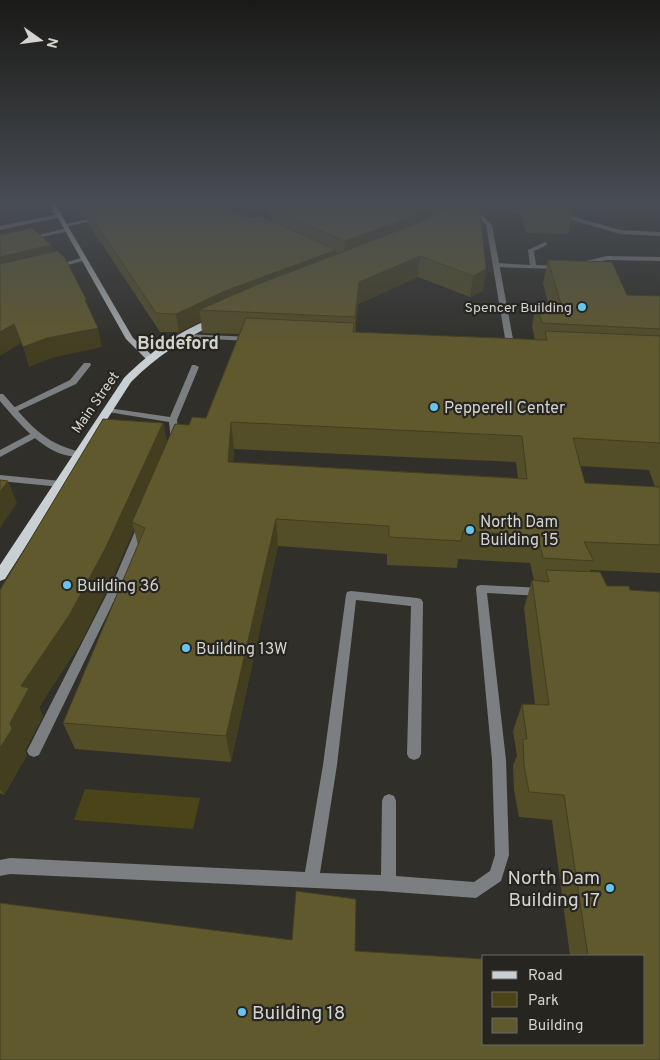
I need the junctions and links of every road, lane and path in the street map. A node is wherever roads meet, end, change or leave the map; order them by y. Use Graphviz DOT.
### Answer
graph roads {
  1 [pos="80,251"];
  2 [pos="494,251"];
  3 [pos="531,251"];
  4 [pos="84,259"];
  5 [pos="660,259"];
  6 [pos="496,265"];
  7 [pos="532,267"];
  8 [pos="46,269"];
  9 [pos="223,318"];
  10 [pos="186,336"];
  11 [pos="260,339"];
  12 [pos="511,350"];
  13 [pos="151,358"];
  14 [pos="87,365"];
  15 [pos="195,367"];
  16 [pos="0,396"];
  17 [pos="13,410"];
  18 [pos="108,410"];
  19 [pos="173,420"];
  20 [pos="36,434"];
  21 [pos="175,448"];
  22 [pos="0,454"];
  23 [pos="78,454"];
  24 [pos="0,478"];
  25 [pos="60,484"];
  26 [pos="146,518"];
  27 [pos="0,576"];
  28 [pos="560,593"];
  29 [pos="34,751"];
  30 [pos="414,754"];
  31 [pos="388,801"];
  32 [pos="0,868"];
  33 [pos="311,880"];
  34 [pos="388,884"];
  1 -- 4 [label="main road"];
  2 -- 6 [label="street"];
  3 -- 7 [label="street"];
  4 -- 8 [label="street"];
  4 -- 13 [label="main road"];
  5 -- 7 [label="street"];
  6 -- 7 [label="street"];
  6 -- 12 [label="street"];
  9 -- 10 [label="main road, Main Street"];
  10 -- 11 [label="street"];
  10 -- 13 [label="main road, Main Street"];
  13 -- 18 [label="main road, Main Street"];
  14 -- 17 [label="street"];
  15 -- 19 [label="street"];
  16 -- 17 [label="street"];
  17 -- 20 [label="street"];
  18 -- 19 [label="street"];
  18 -- 23 [label="main road, Main Street"];
  19 -- 21 [label="street"];
  20 -- 22 [label="street"];
  20 -- 23 [label="street"];
  23 -- 25 [label="main road, Main Street"];
  24 -- 25 [label="street"];
  25 -- 27 [label="main road, Main Street"];
  26 -- 29 [label="street"];
  28 -- 34 [label="street"];
  30 -- 33 [label="street"];
  31 -- 34 [label="street"];
  32 -- 33 [label="street"];
  33 -- 34 [label="street"];
}
